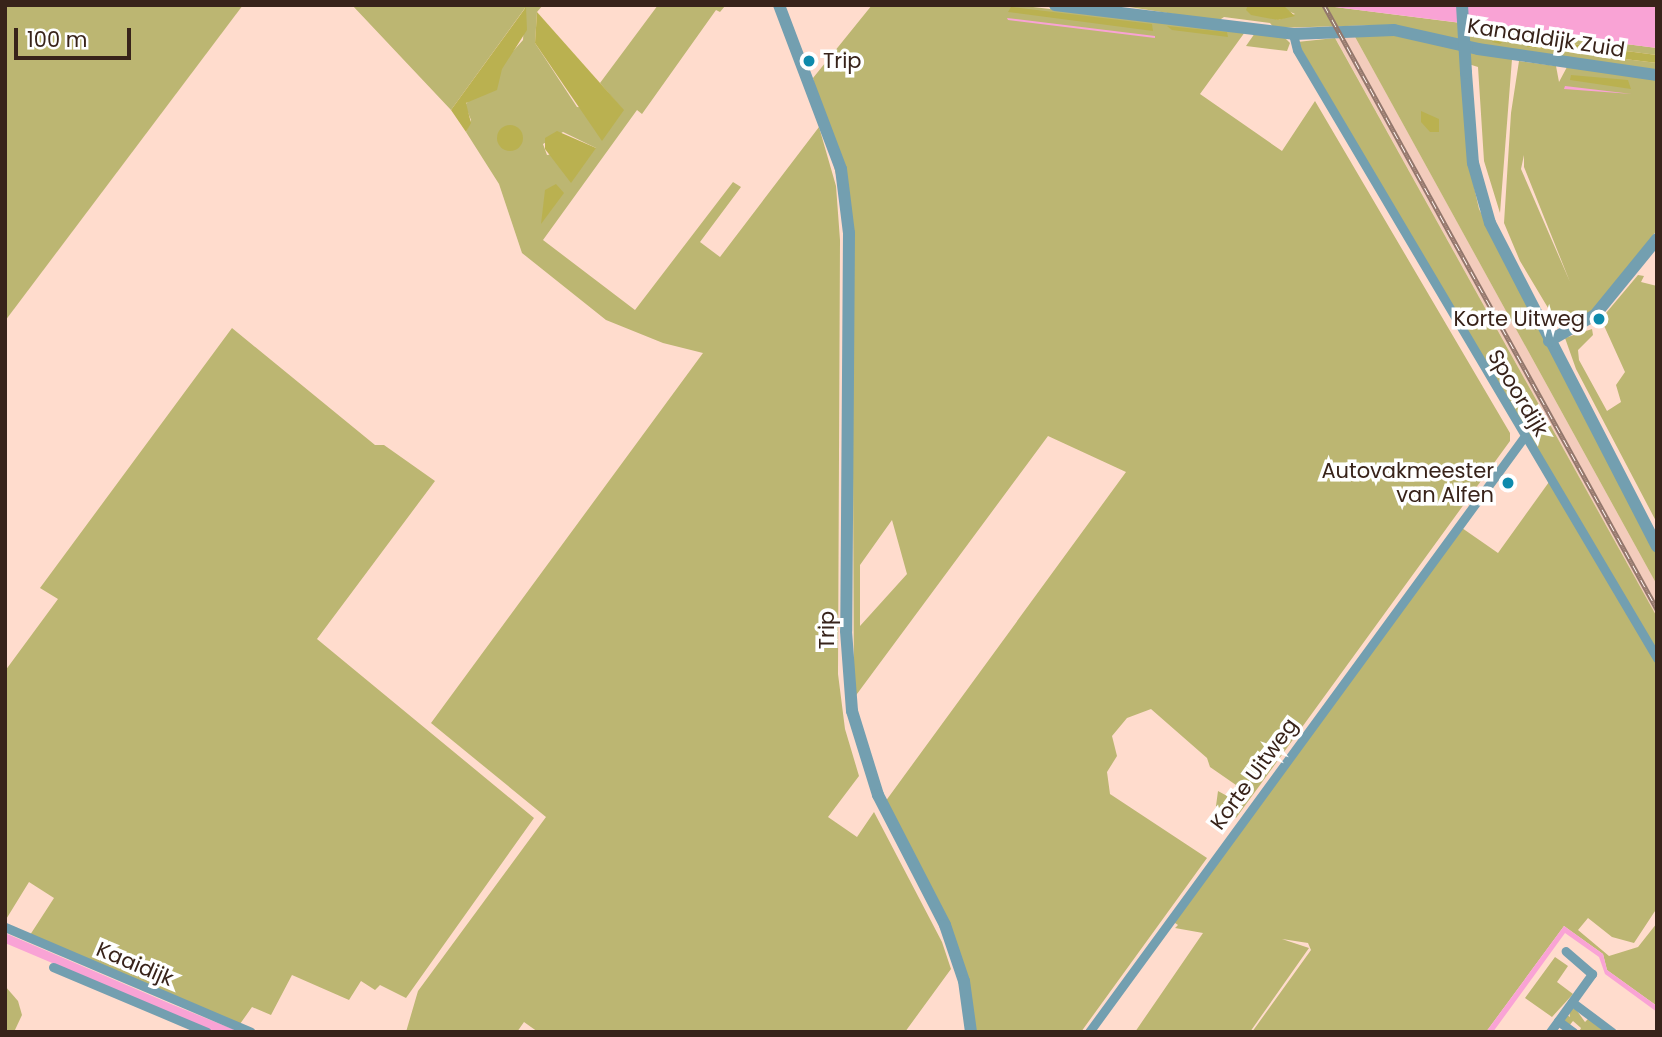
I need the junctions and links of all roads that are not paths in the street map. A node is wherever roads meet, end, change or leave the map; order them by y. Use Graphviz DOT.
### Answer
graph roads {
  1 [pos="779,5"];
  2 [pos="1055,5"];
  3 [pos="1462,5"];
  4 [pos="1293,34"];
  5 [pos="1657,75"];
  6 [pos="1657,239"];
  7 [pos="1549,341"];
  8 [pos="1524,437"];
  9 [pos="1657,546"];
  10 [pos="1657,657"];
  11 [pos="5,927"];
  12 [pos="1566,951"];
  13 [pos="53,967"];
  14 [pos="1572,1002"];
  15 [pos="1558,1021"];
  16 [pos="207,1032"];
  17 [pos="251,1032"];
  18 [pos="971,1032"];
  19 [pos="1089,1032"];
  20 [pos="1550,1032"];
  21 [pos="1573,1032"];
  22 [pos="1612,1032"];
  1 -- 18 [label="street, Trip"];
  2 -- 4 [label="street, Kanaaldijk Zuid"];
  3 -- 7 [label="street, bridge"];
  4 -- 5 [label="street, Kanaaldijk Zuid"];
  4 -- 8 [label="street, Spoordijk"];
  6 -- 7 [label="street"];
  7 -- 9 [label="street"];
  8 -- 10 [label="street, Spoordijk"];
  8 -- 19 [label="street, Korte Uitweg"];
  11 -- 17 [label="street, Kaaidijk"];
  12 -- 14 [label="street"];
  13 -- 16 [label="street"];
  14 -- 15 [label="street"];
  14 -- 22 [label="street"];
  15 -- 20 [label="street"];
  15 -- 21 [label="street"];
}
